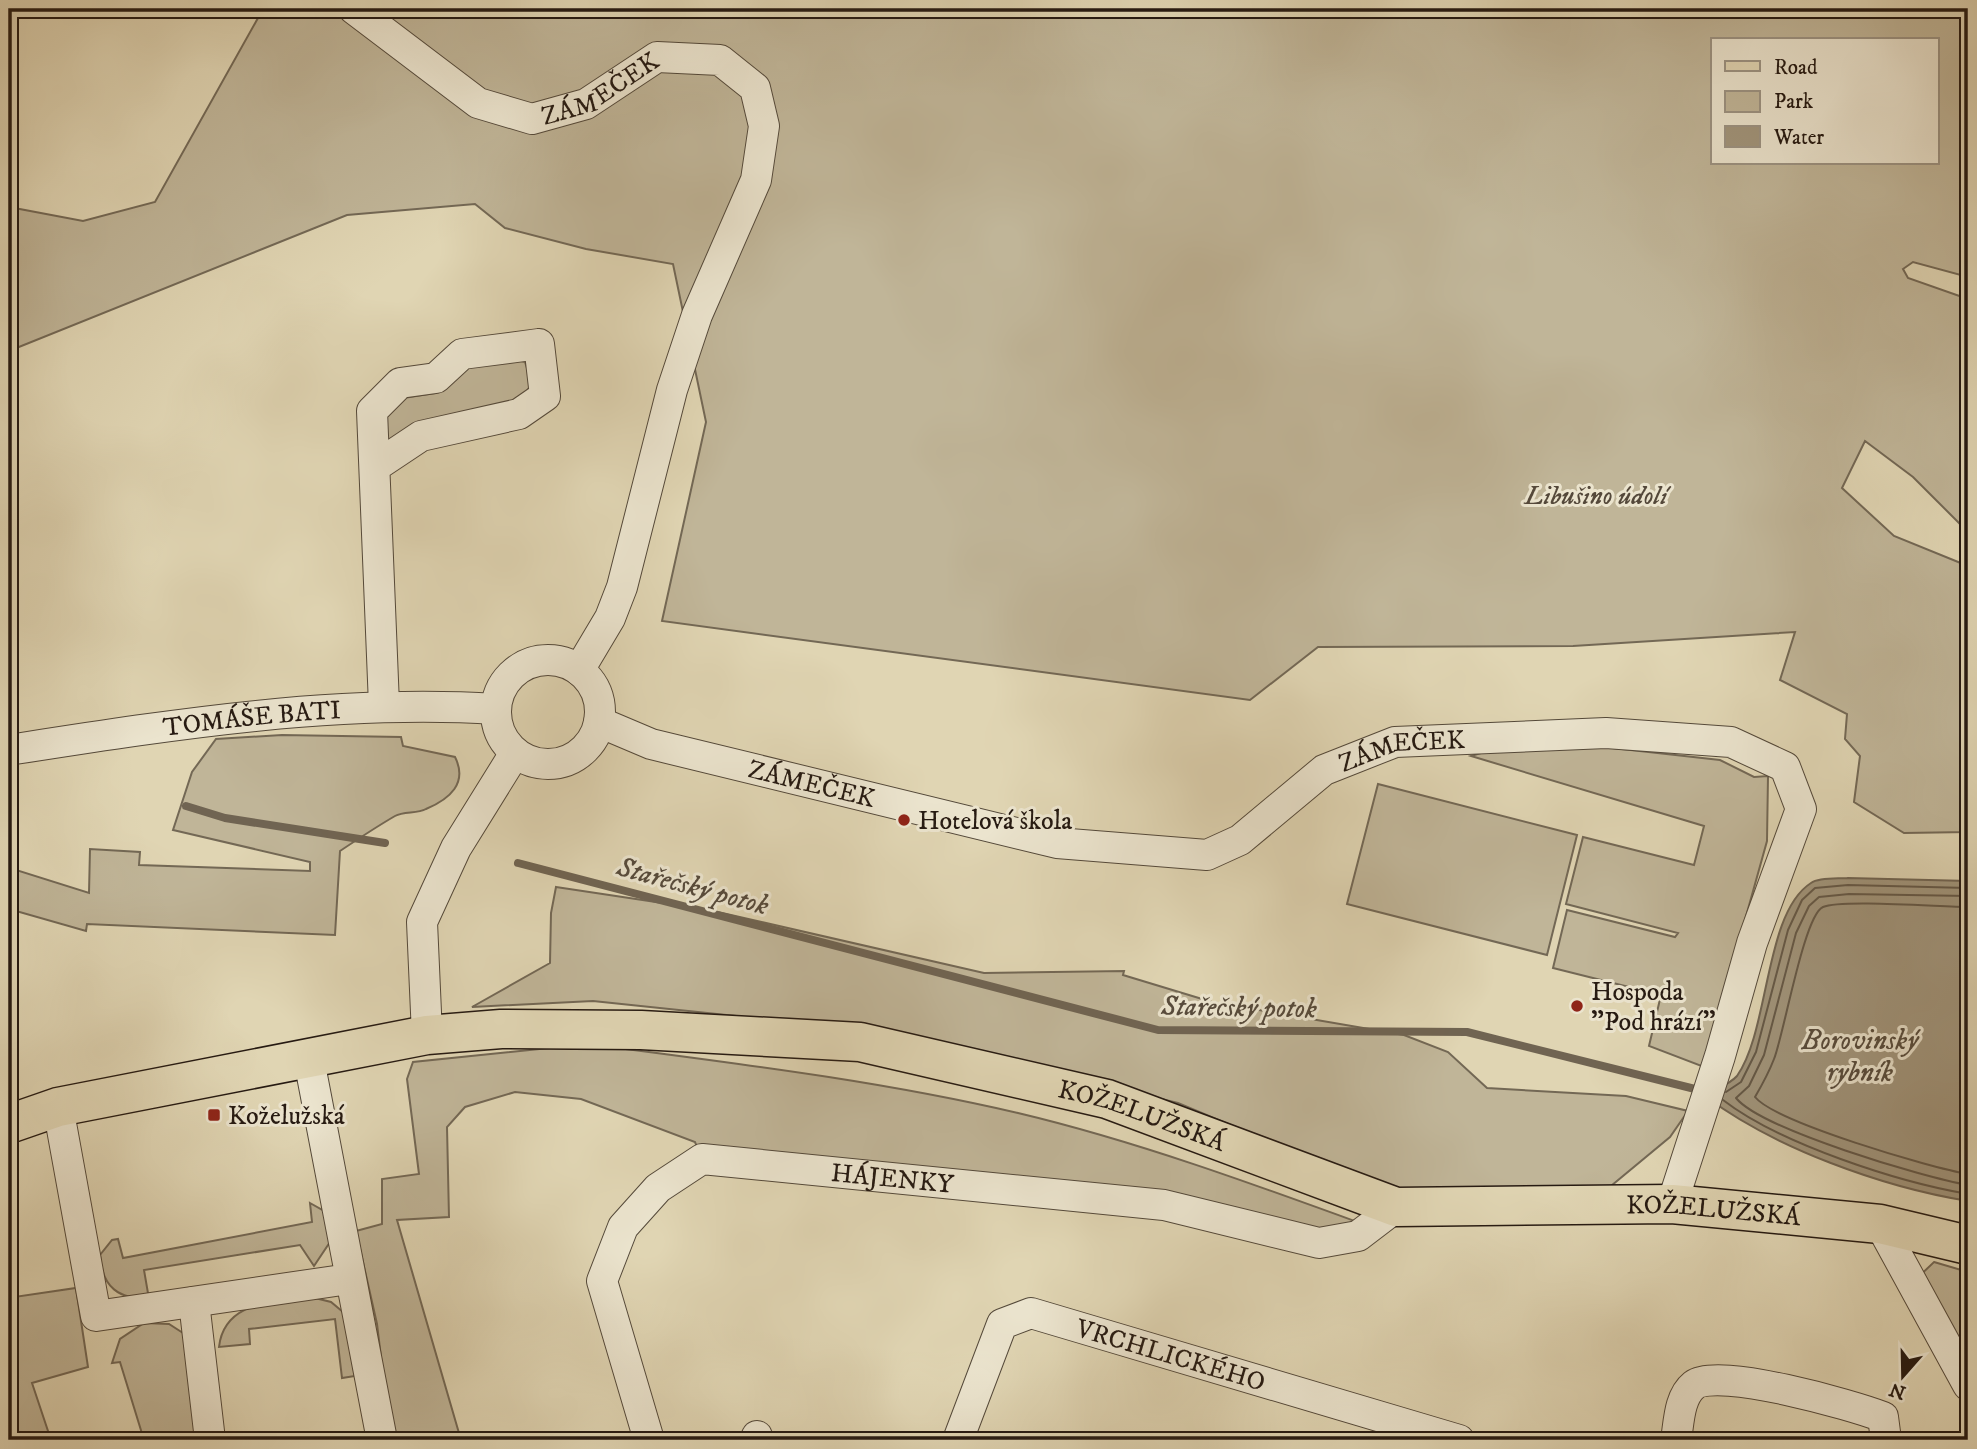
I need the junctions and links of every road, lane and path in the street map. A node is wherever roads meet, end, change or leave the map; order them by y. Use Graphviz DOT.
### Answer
graph roads {
  1 [pos="354,9"];
  2 [pos="376,466"];
  3 [pos="579,670"];
  4 [pos="384,705"];
  5 [pos="496,709"];
  6 [pos="599,722"];
  7 [pos="9,750"];
  8 [pos="516,753"];
  9 [pos="427,1035"];
  10 [pos="309,1059"];
  11 [pos="58,1107"];
  12 [pos="9,1124"];
  13 [pos="1672,1204"];
  14 [pos="1396,1207"];
  15 [pos="1880,1224"];
  16 [pos="1968,1245"];
  17 [pos="349,1279"];
  18 [pos="194,1301"];
  19 [pos="1968,1385"];
  20 [pos="1443,1439"];
  21 [pos="210,1440"];
  22 [pos="382,1440"];
  23 [pos="649,1440"];
  24 [pos="958,1440"];
  25 [pos="1676,1440"];
  26 [pos="1886,1440"];
  1 -- 3 [label="street, ZÁMEČEK"];
  2 -- 2 [label="street"];
  2 -- 4 [label="street"];
  3 -- 5 [label="street"];
  3 -- 6 [label="street"];
  4 -- 5 [label="street, TOMÁŠE BATI"];
  4 -- 7 [label="street, TOMÁŠE BATI"];
  5 -- 8 [label="street"];
  6 -- 8 [label="street"];
  6 -- 13 [label="street, ZÁMEČEK"];
  8 -- 9 [label="street"];
  9 -- 10 [label="main road, KOŽELUŽSKÁ"];
  9 -- 14 [label="main road, KOŽELUŽSKÁ"];
  10 -- 11 [label="main road, KOŽELUŽSKÁ"];
  10 -- 17 [label="street"];
  11 -- 12 [label="main road, KOŽELUŽSKÁ"];
  11 -- 18 [label="street"];
  13 -- 14 [label="main road, KOŽELUŽSKÁ"];
  13 -- 15 [label="main road, KOŽELUŽSKÁ"];
  14 -- 23 [label="street, HÁJENKY"];
  15 -- 16 [label="main road, KOŽELUŽSKÁ"];
  15 -- 19 [label="street"];
  17 -- 18 [label="street"];
  17 -- 22 [label="street"];
  18 -- 21 [label="street"];
  20 -- 24 [label="street, VRCHLICKÉHO"];
  25 -- 26 [label="street"];
}
